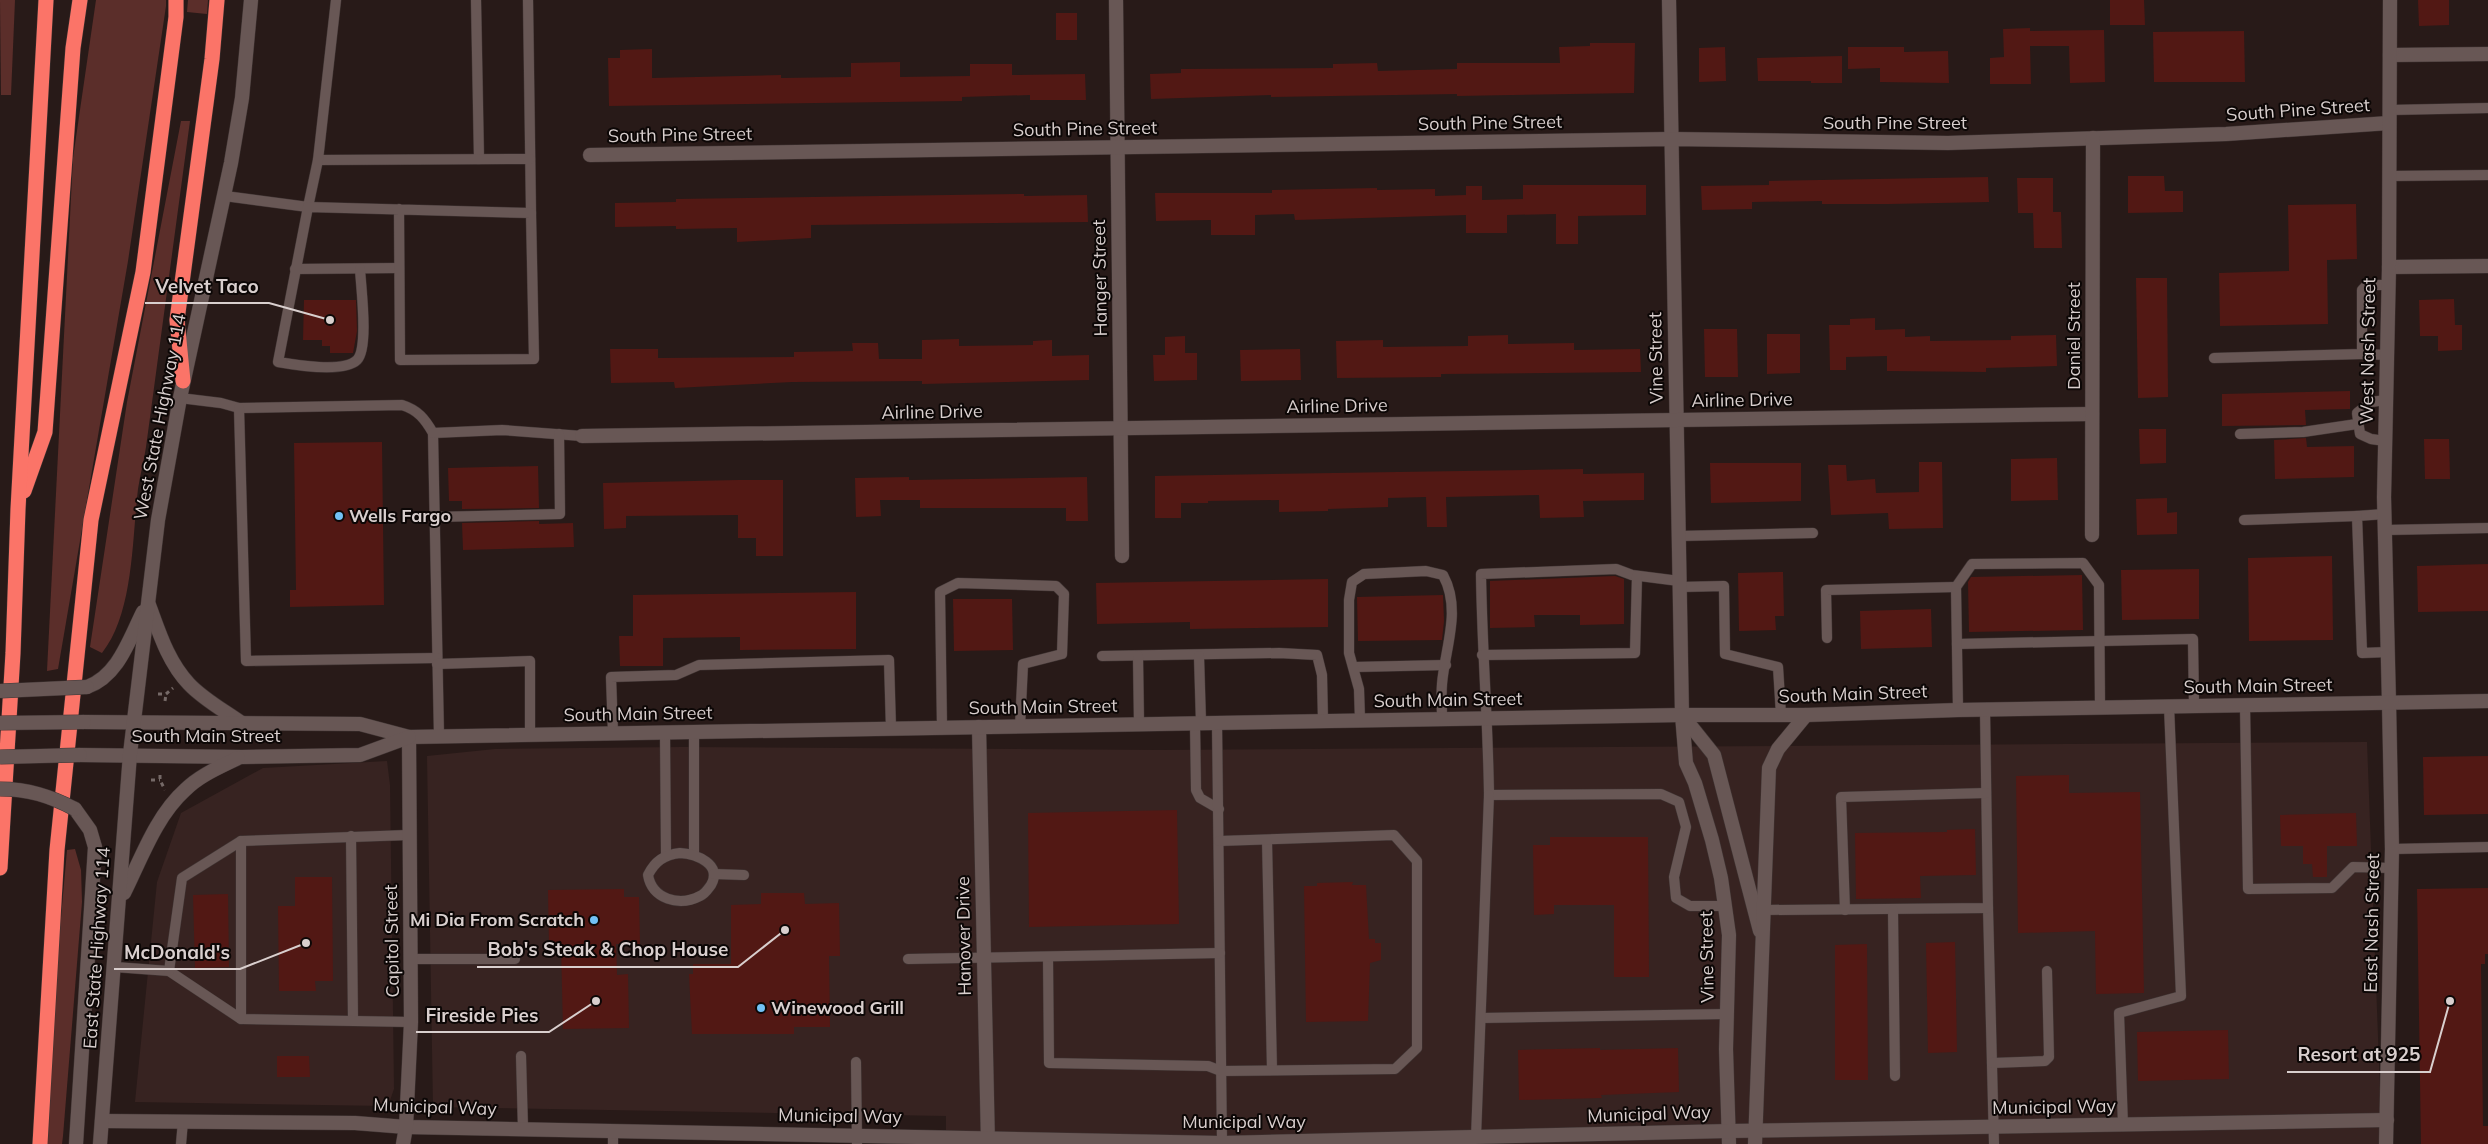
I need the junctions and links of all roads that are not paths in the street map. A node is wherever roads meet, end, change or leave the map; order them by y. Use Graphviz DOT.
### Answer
graph roads {
  1 [pos="46,0"];
  2 [pos="80,0"];
  3 [pos="176,0"];
  4 [pos="217,0"];
  5 [pos="251,0"];
  6 [pos="336,0"];
  7 [pos="476,0"];
  8 [pos="528,0"];
  9 [pos="1116,0"];
  10 [pos="1668,0"];
  11 [pos="2390,0"];
  12 [pos="2488,54"];
  13 [pos="2390,55"];
  14 [pos="2488,108"];
  15 [pos="2389,117"];
  16 [pos="2093,138"];
  17 [pos="1671,139"];
  18 [pos="1118,147"];
  19 [pos="590,155"];
  20 [pos="479,159"];
  21 [pos="530,159"];
  22 [pos="318,160"];
  23 [pos="2488,175"];
  24 [pos="2389,176"];
  25 [pos="225,196"];
  26 [pos="308,206"];
  27 [pos="399,209"];
  28 [pos="531,213"];
  29 [pos="2488,266"];
  30 [pos="2389,267"];
  31 [pos="400,268"];
  32 [pos="296,269"];
  33 [pos="360,270"];
  34 [pos="2388,285"];
  35 [pos="2362,354"];
  36 [pos="2387,355"];
  37 [pos="2214,358"];
  38 [pos="184,382"];
  39 [pos="180,398"];
  40 [pos="2386,400"];
  41 [pos="239,408"];
  42 [pos="2092,414"];
  43 [pos="1676,420"];
  44 [pos="2357,424"];
  45 [pos="1121,428"];
  46 [pos="433,432"];
  47 [pos="559,434"];
  48 [pos="2240,434"];
  49 [pos="582,436"];
  50 [pos="2385,442"];
  51 [pos="18,509"];
  52 [pos="2385,514"];
  53 [pos="2357,516"];
  54 [pos="434,517"];
  55 [pos="2244,520"];
  56 [pos="2488,528"];
  57 [pos="2385,530"];
  58 [pos="1813,533"];
  59 [pos="2092,535"];
  60 [pos="1679,536"];
  61 [pos="1122,556"];
  62 [pos="1637,576"];
  63 [pos="1680,584"];
  64 [pos="1956,586"];
  65 [pos="148,603"];
  66 [pos="1827,638"];
  67 [pos="2099,640"];
  68 [pos="1957,644"];
  69 [pos="2388,652"];
  70 [pos="1482,655"];
  71 [pos="1102,656"];
  72 [pos="1138,656"];
  73 [pos="1200,656"];
  74 [pos="437,661"];
  75 [pos="1446,665"];
  76 [pos="1354,667"];
  77 [pos="0,691"];
  78 [pos="2488,701"];
  79 [pos="2389,703"];
  80 [pos="2245,705"];
  81 [pos="2169,706"];
  82 [pos="2194,706"];
  83 [pos="2100,708"];
  84 [pos="1958,710"];
  85 [pos="1985,710"];
  86 [pos="1682,715"];
  87 [pos="1781,715"];
  88 [pos="1806,716"];
  89 [pos="1488,718"];
  90 [pos="1442,719"];
  91 [pos="1360,720"];
  92 [pos="134,721"];
  93 [pos="1323,721"];
  94 [pos="0,723"];
  95 [pos="1198,723"];
  96 [pos="1217,723"];
  97 [pos="243,724"];
  98 [pos="1139,724"];
  99 [pos="1020,726"];
  100 [pos="979,727"];
  101 [pos="891,728"];
  102 [pos="942,728"];
  103 [pos="665,732"];
  104 [pos="694,732"];
  105 [pos="613,733"];
  106 [pos="530,735"];
  107 [pos="439,736"];
  108 [pos="409,737"];
  109 [pos="130,754"];
  110 [pos="0,757"];
  111 [pos="242,757"];
  112 [pos="0,789"];
  113 [pos="1986,793"];
  114 [pos="1489,795"];
  115 [pos="1219,809"];
  116 [pos="408,835"];
  117 [pos="351,836"];
  118 [pos="1267,840"];
  119 [pos="241,841"];
  120 [pos="1219,841"];
  121 [pos="2488,847"];
  122 [pos="2392,849"];
  123 [pos="694,855"];
  124 [pos="666,856"];
  125 [pos="0,868"];
  126 [pos="2392,868"];
  127 [pos="714,874"];
  128 [pos="744,875"];
  129 [pos="121,898"];
  130 [pos="1726,906"];
  131 [pos="1988,908"];
  132 [pos="1765,910"];
  133 [pos="1845,910"];
  134 [pos="1892,910"];
  135 [pos="1763,946"];
  136 [pos="1220,953"];
  137 [pos="1048,957"];
  138 [pos="516,958"];
  139 [pos="983,958"];
  140 [pos="412,959"];
  141 [pos="908,959"];
  142 [pos="115,967"];
  143 [pos="169,971"];
  144 [pos="2047,971"];
  145 [pos="1727,1014"];
  146 [pos="1481,1018"];
  147 [pos="241,1019"];
  148 [pos="353,1020"];
  149 [pos="411,1022"];
  150 [pos="521,1056"];
  151 [pos="856,1062"];
  152 [pos="1992,1063"];
  153 [pos="1272,1070"];
  154 [pos="1221,1071"];
  155 [pos="1895,1076"];
  156 [pos="2387,1120"];
  157 [pos="102,1121"];
  158 [pos="183,1121"];
  159 [pos="2123,1124"];
  160 [pos="406,1127"];
  161 [pos="1994,1127"];
  162 [pos="523,1129"];
  163 [pos="613,1137"];
  164 [pos="1476,1137"];
  165 [pos="1729,1137"];
  166 [pos="1755,1137"];
  167 [pos="858,1140"];
  168 [pos="988,1141"];
  169 [pos="1222,1143"];
  170 [pos="40,1144"];
  171 [pos="76,1144"];
  172 [pos="100,1144"];
  173 [pos="181,1144"];
  174 [pos="403,1144"];
  175 [pos="1994,1144"];
  176 [pos="2386,1144"];
  1 -- 51 [label="highway"];
  2 -- 51 [label="highway"];
  3 -- 170 [label="highway"];
  4 -- 38 [label="highway"];
  5 -- 25 [label="street, West State Highway 114"];
  6 -- 22 [label="lane"];
  7 -- 20 [label="lane"];
  8 -- 21 [label="lane"];
  9 -- 18 [label="street, Hanger Street"];
  10 -- 17 [label="street, Vine Street"];
  11 -- 13 [label="street, West Nash Street"];
  12 -- 13 [label="street"];
  13 -- 15 [label="street, West Nash Street"];
  14 -- 15 [label="lane"];
  15 -- 16 [label="street, South Pine Street"];
  15 -- 24 [label="street, West Nash Street"];
  16 -- 17 [label="street, South Pine Street"];
  16 -- 42 [label="street, Daniel Street"];
  17 -- 18 [label="street, South Pine Street"];
  17 -- 43 [label="street, Vine Street"];
  18 -- 19 [label="street, South Pine Street"];
  18 -- 45 [label="street, Hanger Street"];
  20 -- 21 [label="lane"];
  20 -- 22 [label="lane"];
  21 -- 28 [label="lane"];
  22 -- 26 [label="lane"];
  23 -- 24 [label="lane"];
  24 -- 30 [label="street, West Nash Street"];
  25 -- 26 [label="lane"];
  25 -- 38 [label="street, West State Highway 114"];
  26 -- 27 [label="lane"];
  26 -- 32 [label="lane"];
  27 -- 28 [label="lane"];
  27 -- 31 [label="lane"];
  28 -- 31 [label="lane"];
  29 -- 30 [label="street"];
  30 -- 34 [label="street, West Nash Street"];
  31 -- 33 [label="lane"];
  32 -- 33 [label="lane"];
  32 -- 33 [label="lane"];
  34 -- 35 [label="lane"];
  34 -- 36 [label="street, West Nash Street"];
  35 -- 36 [label="lane"];
  35 -- 37 [label="lane"];
  36 -- 40 [label="street, West Nash Street"];
  38 -- 39 [label="street, West State Highway 114"];
  39 -- 41 [label="lane"];
  39 -- 65 [label="street, West State Highway 114"];
  40 -- 44 [label="lane"];
  40 -- 50 [label="street, West Nash Street"];
  41 -- 46 [label="lane"];
  41 -- 74 [label="lane"];
  42 -- 43 [label="street, Airline Drive"];
  42 -- 59 [label="street, Daniel Street"];
  43 -- 45 [label="street, Airline Drive"];
  43 -- 60 [label="street, Vine Street"];
  44 -- 48 [label="lane"];
  44 -- 50 [label="lane"];
  45 -- 49 [label="street, Airline Drive"];
  45 -- 61 [label="street, Hanger Street"];
  46 -- 47 [label="lane"];
  46 -- 54 [label="lane"];
  47 -- 49 [label="lane"];
  47 -- 54 [label="lane"];
  50 -- 52 [label="street, West Nash Street"];
  51 -- 125 [label="highway"];
  52 -- 53 [label="lane"];
  52 -- 57 [label="street, West Nash Street"];
  53 -- 55 [label="lane"];
  53 -- 69 [label="lane"];
  54 -- 74 [label="lane"];
  56 -- 57 [label="lane"];
  57 -- 69 [label="street, West Nash Street"];
  58 -- 60 [label="lane"];
  60 -- 63 [label="street, Vine Street"];
  62 -- 63 [label="lane"];
  62 -- 70 [label="lane"];
  62 -- 70 [label="lane"];
  63 -- 86 [label="street, Vine Street"];
  63 -- 87 [label="lane"];
  64 -- 66 [label="lane"];
  64 -- 67 [label="lane"];
  64 -- 68 [label="lane"];
  65 -- 77 [label="street, bridge"];
  65 -- 92 [label="street, West State Highway 114"];
  65 -- 97 [label="street"];
  67 -- 68 [label="lane"];
  67 -- 82 [label="lane"];
  67 -- 83 [label="lane"];
  68 -- 84 [label="lane"];
  69 -- 79 [label="street, West Nash Street"];
  70 -- 89 [label="lane"];
  71 -- 72 [label="lane"];
  72 -- 73 [label="lane"];
  72 -- 98 [label="lane"];
  73 -- 93 [label="lane"];
  73 -- 95 [label="lane"];
  74 -- 106 [label="lane"];
  74 -- 107 [label="lane"];
  75 -- 76 [label="lane"];
  75 -- 76 [label="lane"];
  75 -- 90 [label="lane"];
  76 -- 91 [label="lane"];
  78 -- 79 [label="street, South Main Street"];
  79 -- 80 [label="street, South Main Street"];
  79 -- 122 [label="street, East Nash Street"];
  80 -- 82 [label="street, South Main Street"];
  80 -- 126 [label="lane"];
  81 -- 82 [label="street, South Main Street"];
  81 -- 83 [label="street, South Main Street"];
  81 -- 159 [label="lane"];
  83 -- 85 [label="street, South Main Street"];
  84 -- 85 [label="street, South Main Street"];
  84 -- 88 [label="street, South Main Street"];
  85 -- 113 [label="lane"];
  86 -- 87 [label="street, South Main Street"];
  86 -- 89 [label="street, South Main Street"];
  86 -- 130 [label="street, Vine Street"];
  86 -- 135 [label="street"];
  87 -- 88 [label="street, South Main Street"];
  88 -- 132 [label="street"];
  89 -- 90 [label="street, South Main Street"];
  89 -- 114 [label="lane"];
  90 -- 91 [label="street, South Main Street"];
  91 -- 93 [label="street, South Main Street"];
  92 -- 94 [label="street, South Main Street, bridge"];
  92 -- 97 [label="street, South Main Street"];
  92 -- 109 [label="street, West State Highway 114"];
  93 -- 96 [label="street, South Main Street"];
  95 -- 96 [label="street, South Main Street"];
  95 -- 98 [label="street, South Main Street"];
  95 -- 115 [label="lane"];
  96 -- 115 [label="lane"];
  97 -- 108 [label="street, South Main Street"];
  98 -- 99 [label="street, South Main Street"];
  99 -- 100 [label="street, South Main Street"];
  99 -- 102 [label="lane"];
  100 -- 102 [label="street, South Main Street"];
  100 -- 139 [label="street, Hanover Drive"];
  101 -- 102 [label="street, South Main Street"];
  101 -- 104 [label="street, South Main Street"];
  101 -- 105 [label="lane"];
  103 -- 104 [label="street, South Main Street"];
  103 -- 105 [label="street, South Main Street"];
  103 -- 124 [label="lane"];
  104 -- 123 [label="lane"];
  105 -- 106 [label="street, South Main Street"];
  106 -- 107 [label="street, South Main Street"];
  107 -- 108 [label="street, South Main Street"];
  108 -- 111 [label="street, South Main Street"];
  108 -- 116 [label="street, Capitol Street"];
  109 -- 110 [label="street, South Main Street, bridge"];
  109 -- 111 [label="street, South Main Street"];
  109 -- 129 [label="street, East State Highway 114"];
  111 -- 129 [label="street"];
  112 -- 171 [label="street, bridge"];
  113 -- 131 [label="lane"];
  113 -- 133 [label="lane"];
  114 -- 130 [label="lane"];
  114 -- 146 [label="lane"];
  115 -- 120 [label="lane"];
  116 -- 117 [label="lane"];
  116 -- 140 [label="street, Capitol Street"];
  117 -- 119 [label="lane"];
  117 -- 148 [label="lane"];
  118 -- 120 [label="lane"];
  118 -- 153 [label="lane"];
  118 -- 153 [label="lane"];
  119 -- 143 [label="lane"];
  119 -- 147 [label="lane"];
  120 -- 136 [label="lane"];
  121 -- 122 [label="lane"];
  122 -- 126 [label="street, East Nash Street"];
  123 -- 124 [label="lane"];
  123 -- 127 [label="lane"];
  124 -- 127 [label="lane"];
  126 -- 156 [label="street, East Nash Street"];
  127 -- 128 [label="lane"];
  129 -- 142 [label="street, East State Highway 114"];
  130 -- 145 [label="street, Vine Street"];
  131 -- 134 [label="lane"];
  131 -- 152 [label="lane"];
  132 -- 133 [label="lane"];
  132 -- 135 [label="street"];
  133 -- 134 [label="lane"];
  134 -- 155 [label="lane"];
  135 -- 166 [label="street"];
  136 -- 137 [label="lane"];
  136 -- 154 [label="lane"];
  137 -- 139 [label="lane"];
  137 -- 154 [label="lane"];
  138 -- 140 [label="lane"];
  139 -- 141 [label="lane"];
  139 -- 168 [label="street, Hanover Drive"];
  140 -- 149 [label="street, Capitol Street"];
  142 -- 143 [label="lane"];
  142 -- 157 [label="street, East State Highway 114"];
  143 -- 147 [label="lane"];
  144 -- 152 [label="lane"];
  145 -- 146 [label="lane"];
  145 -- 165 [label="street, Vine Street"];
  146 -- 164 [label="lane"];
  147 -- 148 [label="lane"];
  148 -- 149 [label="lane"];
  149 -- 160 [label="street, Capitol Street"];
  150 -- 162 [label="lane"];
  151 -- 167 [label="lane"];
  152 -- 161 [label="lane"];
  153 -- 154 [label="lane"];
  154 -- 169 [label="lane"];
  156 -- 159 [label="street, Municipal Way"];
  156 -- 176 [label="street, East Nash Street"];
  157 -- 158 [label="street, Municipal Way"];
  157 -- 172 [label="street, East State Highway 114"];
  158 -- 160 [label="street, Municipal Way"];
  158 -- 173 [label="lane"];
  159 -- 161 [label="street, Municipal Way"];
  160 -- 162 [label="street, Municipal Way"];
  160 -- 174 [label="street, Capitol Street"];
  161 -- 166 [label="street, Municipal Way"];
  161 -- 175 [label="lane"];
  162 -- 163 [label="street, Municipal Way"];
  163 -- 167 [label="street, Municipal Way"];
  164 -- 165 [label="street, Municipal Way"];
  164 -- 169 [label="street, Municipal Way"];
  165 -- 166 [label="street, Municipal Way"];
  167 -- 168 [label="street, Municipal Way"];
  168 -- 169 [label="street, Municipal Way"];
}
